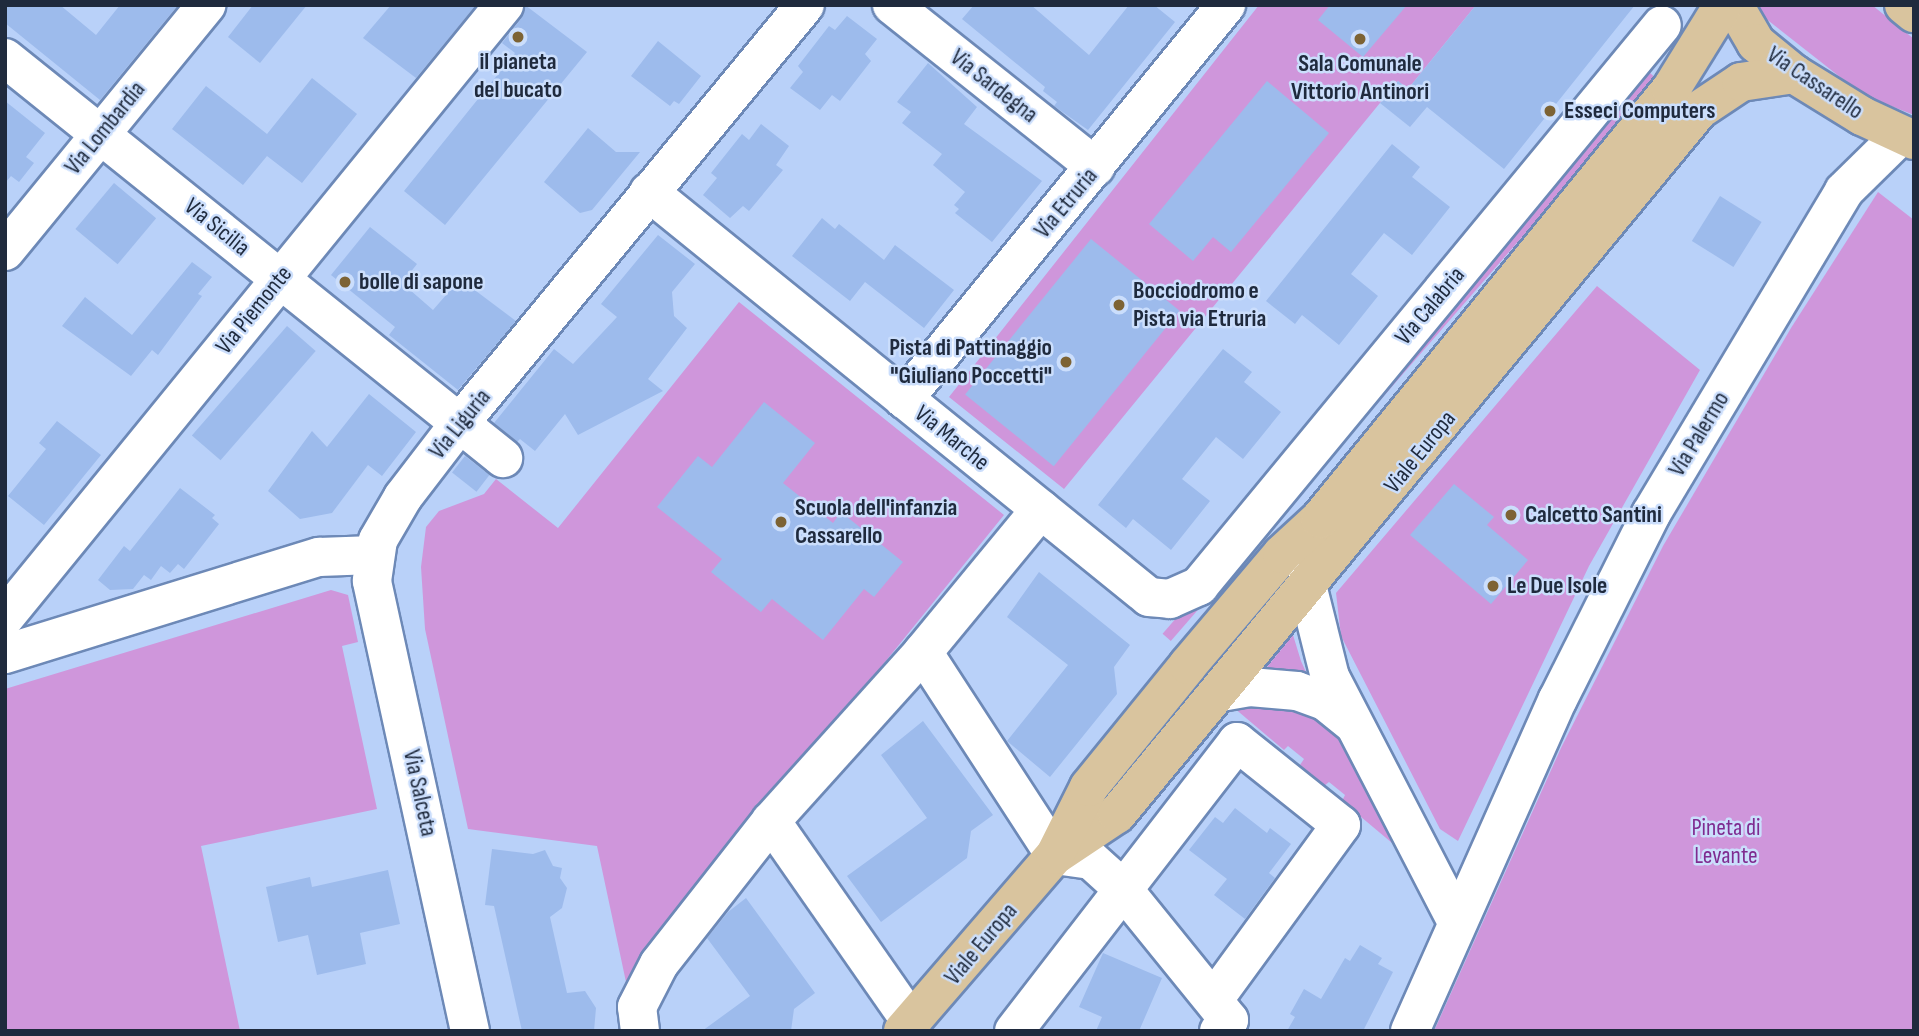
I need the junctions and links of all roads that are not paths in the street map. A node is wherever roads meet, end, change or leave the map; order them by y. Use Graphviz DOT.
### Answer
graph roads {
  1 [pos="206,5"];
  2 [pos="504,5"];
  3 [pos="805,5"];
  4 [pos="892,5"];
  5 [pos="1226,5"];
  6 [pos="1723,5"];
  7 [pos="1734,5"];
  8 [pos="1904,5"];
  9 [pos="1914,13"];
  10 [pos="1662,25"];
  11 [pos="5,58"];
  12 [pos="1794,74"];
  13 [pos="101,133"];
  14 [pos="1907,138"];
  15 [pos="1096,167"];
  16 [pos="649,192"];
  17 [pos="5,251"];
  18 [pos="280,278"];
  19 [pos="904,399"];
  20 [pos="459,424"];
  21 [pos="503,458"];
  22 [pos="1041,509"];
  23 [pos="1320,519"];
  24 [pos="374,555"];
  25 [pos="1199,586"];
  26 [pos="1308,589"];
  27 [pos="5,617"];
  28 [pos="923,652"];
  29 [pos="5,654"];
  30 [pos="1221,692"];
  31 [pos="1354,725"];
  32 [pos="771,821"];
  33 [pos="1055,855"];
  34 [pos="1426,860"];
  35 [pos="1479,870"];
  36 [pos="1122,888"];
  37 [pos="1456,920"];
  38 [pos="1225,1020"];
  39 [pos="907,1027"];
  40 [pos="470,1031"];
  41 [pos="640,1031"];
  42 [pos="1014,1031"];
  43 [pos="1410,1031"];
  1 -- 13 [label="street, Via Lombardia"];
  2 -- 18 [label="street, Via Piemonte"];
  3 -- 16 [label="street, Via Liguria"];
  4 -- 15 [label="street, Via Sardegna"];
  5 -- 15 [label="street, Via Etruria"];
  6 -- 23 [label="main road, Viale Europa"];
  7 -- 12 [label="main road, Via Cassarello"];
  8 -- 9 [label="main road"];
  10 -- 25 [label="street, Via Calabria"];
  11 -- 13 [label="street, Via Sicilia"];
  12 -- 14 [label="main road, Via Cassarello"];
  12 -- 26 [label="main road, Viale Europa"];
  13 -- 17 [label="street, Via Lombardia"];
  13 -- 18 [label="street, Via Sicilia"];
  14 -- 35 [label="street, Via Palermo"];
  15 -- 19 [label="street, Via Etruria"];
  16 -- 19 [label="street, Via Marche"];
  16 -- 20 [label="street, Via Liguria"];
  18 -- 20 [label="street, Via Sicilia"];
  18 -- 27 [label="street, Via Piemonte"];
  19 -- 22 [label="street, Via Marche"];
  20 -- 21 [label="street, Via Sicilia"];
  20 -- 24 [label="street, Via Liguria"];
  22 -- 25 [label="street, Via Marche"];
  22 -- 28 [label="street"];
  23 -- 26 [label="street"];
  23 -- 33 [label="main road, Viale Europa"];
  24 -- 29 [label="street"];
  24 -- 40 [label="street, Via Salceta"];
  26 -- 30 [label="main road, Viale Europa"];
  26 -- 31 [label="street"];
  28 -- 32 [label="street"];
  28 -- 33 [label="street"];
  30 -- 31 [label="street"];
  30 -- 33 [label="main road, Viale Europa"];
  31 -- 34 [label="street"];
  32 -- 39 [label="street"];
  32 -- 41 [label="street"];
  33 -- 36 [label="street"];
  33 -- 39 [label="main road, Viale Europa"];
  34 -- 35 [label="street"];
  34 -- 37 [label="street"];
  35 -- 37 [label="street, Via Palermo"];
  36 -- 38 [label="street"];
  36 -- 38 [label="street"];
  36 -- 42 [label="street"];
  37 -- 43 [label="street, Via Palermo"];
}
